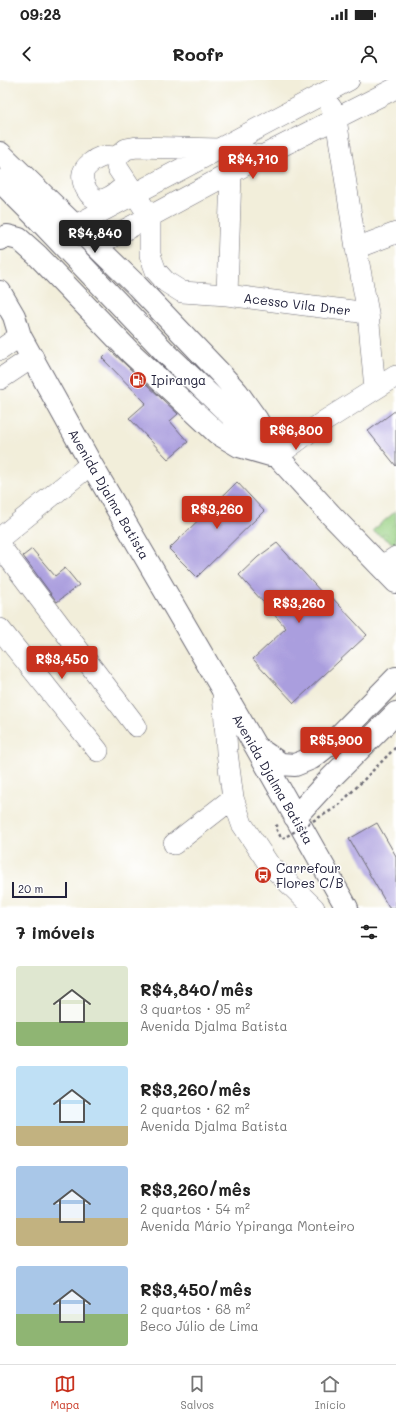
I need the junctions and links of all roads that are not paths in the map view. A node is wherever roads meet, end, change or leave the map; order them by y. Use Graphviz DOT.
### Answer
graph roads {
  1 [pos="349,80"];
  2 [pos="396,88"];
  3 [pos="326,92"];
  4 [pos="336,119"];
  5 [pos="220,149"];
  6 [pos="0,153"];
  7 [pos="262,156"];
  8 [pos="117,157"];
  9 [pos="231,174"];
  10 [pos="0,181"];
  11 [pos="131,189"];
  12 [pos="150,217"];
  13 [pos="76,225"];
  14 [pos="396,233"];
  15 [pos="0,240"];
  16 [pos="96,245"];
  17 [pos="356,248"];
  18 [pos="0,292"];
  19 [pos="227,295"];
  20 [pos="368,313"];
  21 [pos="0,318"];
  22 [pos="20,336"];
  23 [pos="0,350"];
  24 [pos="33,358"];
  25 [pos="396,376"];
  26 [pos="0,379"];
  27 [pos="375,389"];
  28 [pos="277,456"];
  29 [pos="91,464"];
  30 [pos="0,538"];
  31 [pos="0,546"];
  32 [pos="387,561"];
  33 [pos="396,582"];
  34 [pos="0,629"];
  35 [pos="396,678"];
  36 [pos="223,692"];
  37 [pos="396,712"];
  38 [pos="136,726"];
  39 [pos="256,747"];
  40 [pos="98,751"];
  41 [pos="233,798"];
  42 [pos="291,826"];
  43 [pos="174,844"];
  44 [pos="314,908"];
  45 [pos="347,908"];
  1 -- 3 [label="street"];
  2 -- 4 [label="street"];
  3 -- 4 [label="street, Acesso Vila Dner"];
  3 -- 5 [label="street"];
  4 -- 7 [label="street"];
  4 -- 17 [label="street, Acesso Vila Dner"];
  5 -- 7 [label="street"];
  5 -- 8 [label="street"];
  5 -- 11 [label="street"];
  6 -- 13 [label="main road"];
  7 -- 9 [label="street"];
  8 -- 11 [label="street"];
  8 -- 11 [label="street"];
  9 -- 12 [label="street"];
  9 -- 19 [label="street, Acesso Vila Dner"];
  10 -- 28 [label="main road"];
  11 -- 12 [label="street"];
  11 -- 13 [label="street"];
  12 -- 16 [label="street"];
  12 -- 19 [label="street, Acesso Vila Dner"];
  13 -- 16 [label="main road"];
  14 -- 17 [label="street"];
  15 -- 28 [label="main road"];
  16 -- 28 [label="main road"];
  17 -- 20 [label="street, Acesso Vila Dner"];
  18 -- 22 [label="main road, Avenida Djalma Batista"];
  19 -- 20 [label="street, Acesso Vila Dner"];
  20 -- 27 [label="street, Acesso Vila Dner"];
  21 -- 22 [label="main road"];
  22 -- 23 [label="street"];
  22 -- 24 [label="main road, Avenida Djalma Batista"];
  24 -- 26 [label="street"];
  24 -- 29 [label="main road, Avenida Djalma Batista"];
  25 -- 27 [label="street"];
  27 -- 28 [label="street"];
  28 -- 32 [label="main road"];
  29 -- 30 [label="street"];
  29 -- 36 [label="main road, Avenida Djalma Batista"];
  31 -- 38 [label="street"];
  32 -- 33 [label="main road"];
  34 -- 40 [label="street"];
  35 -- 39 [label="main road"];
  36 -- 39 [label="main road, Avenida Djalma Batista"];
  36 -- 41 [label="street, Avenida Djalma Batista"];
  37 -- 42 [label="main road"];
  39 -- 42 [label="main road, Avenida Djalma Batista"];
  41 -- 43 [label="street"];
  41 -- 44 [label="street, Avenida Djalma Batista"];
  42 -- 45 [label="main road, Avenida Djalma Batista"];
}
